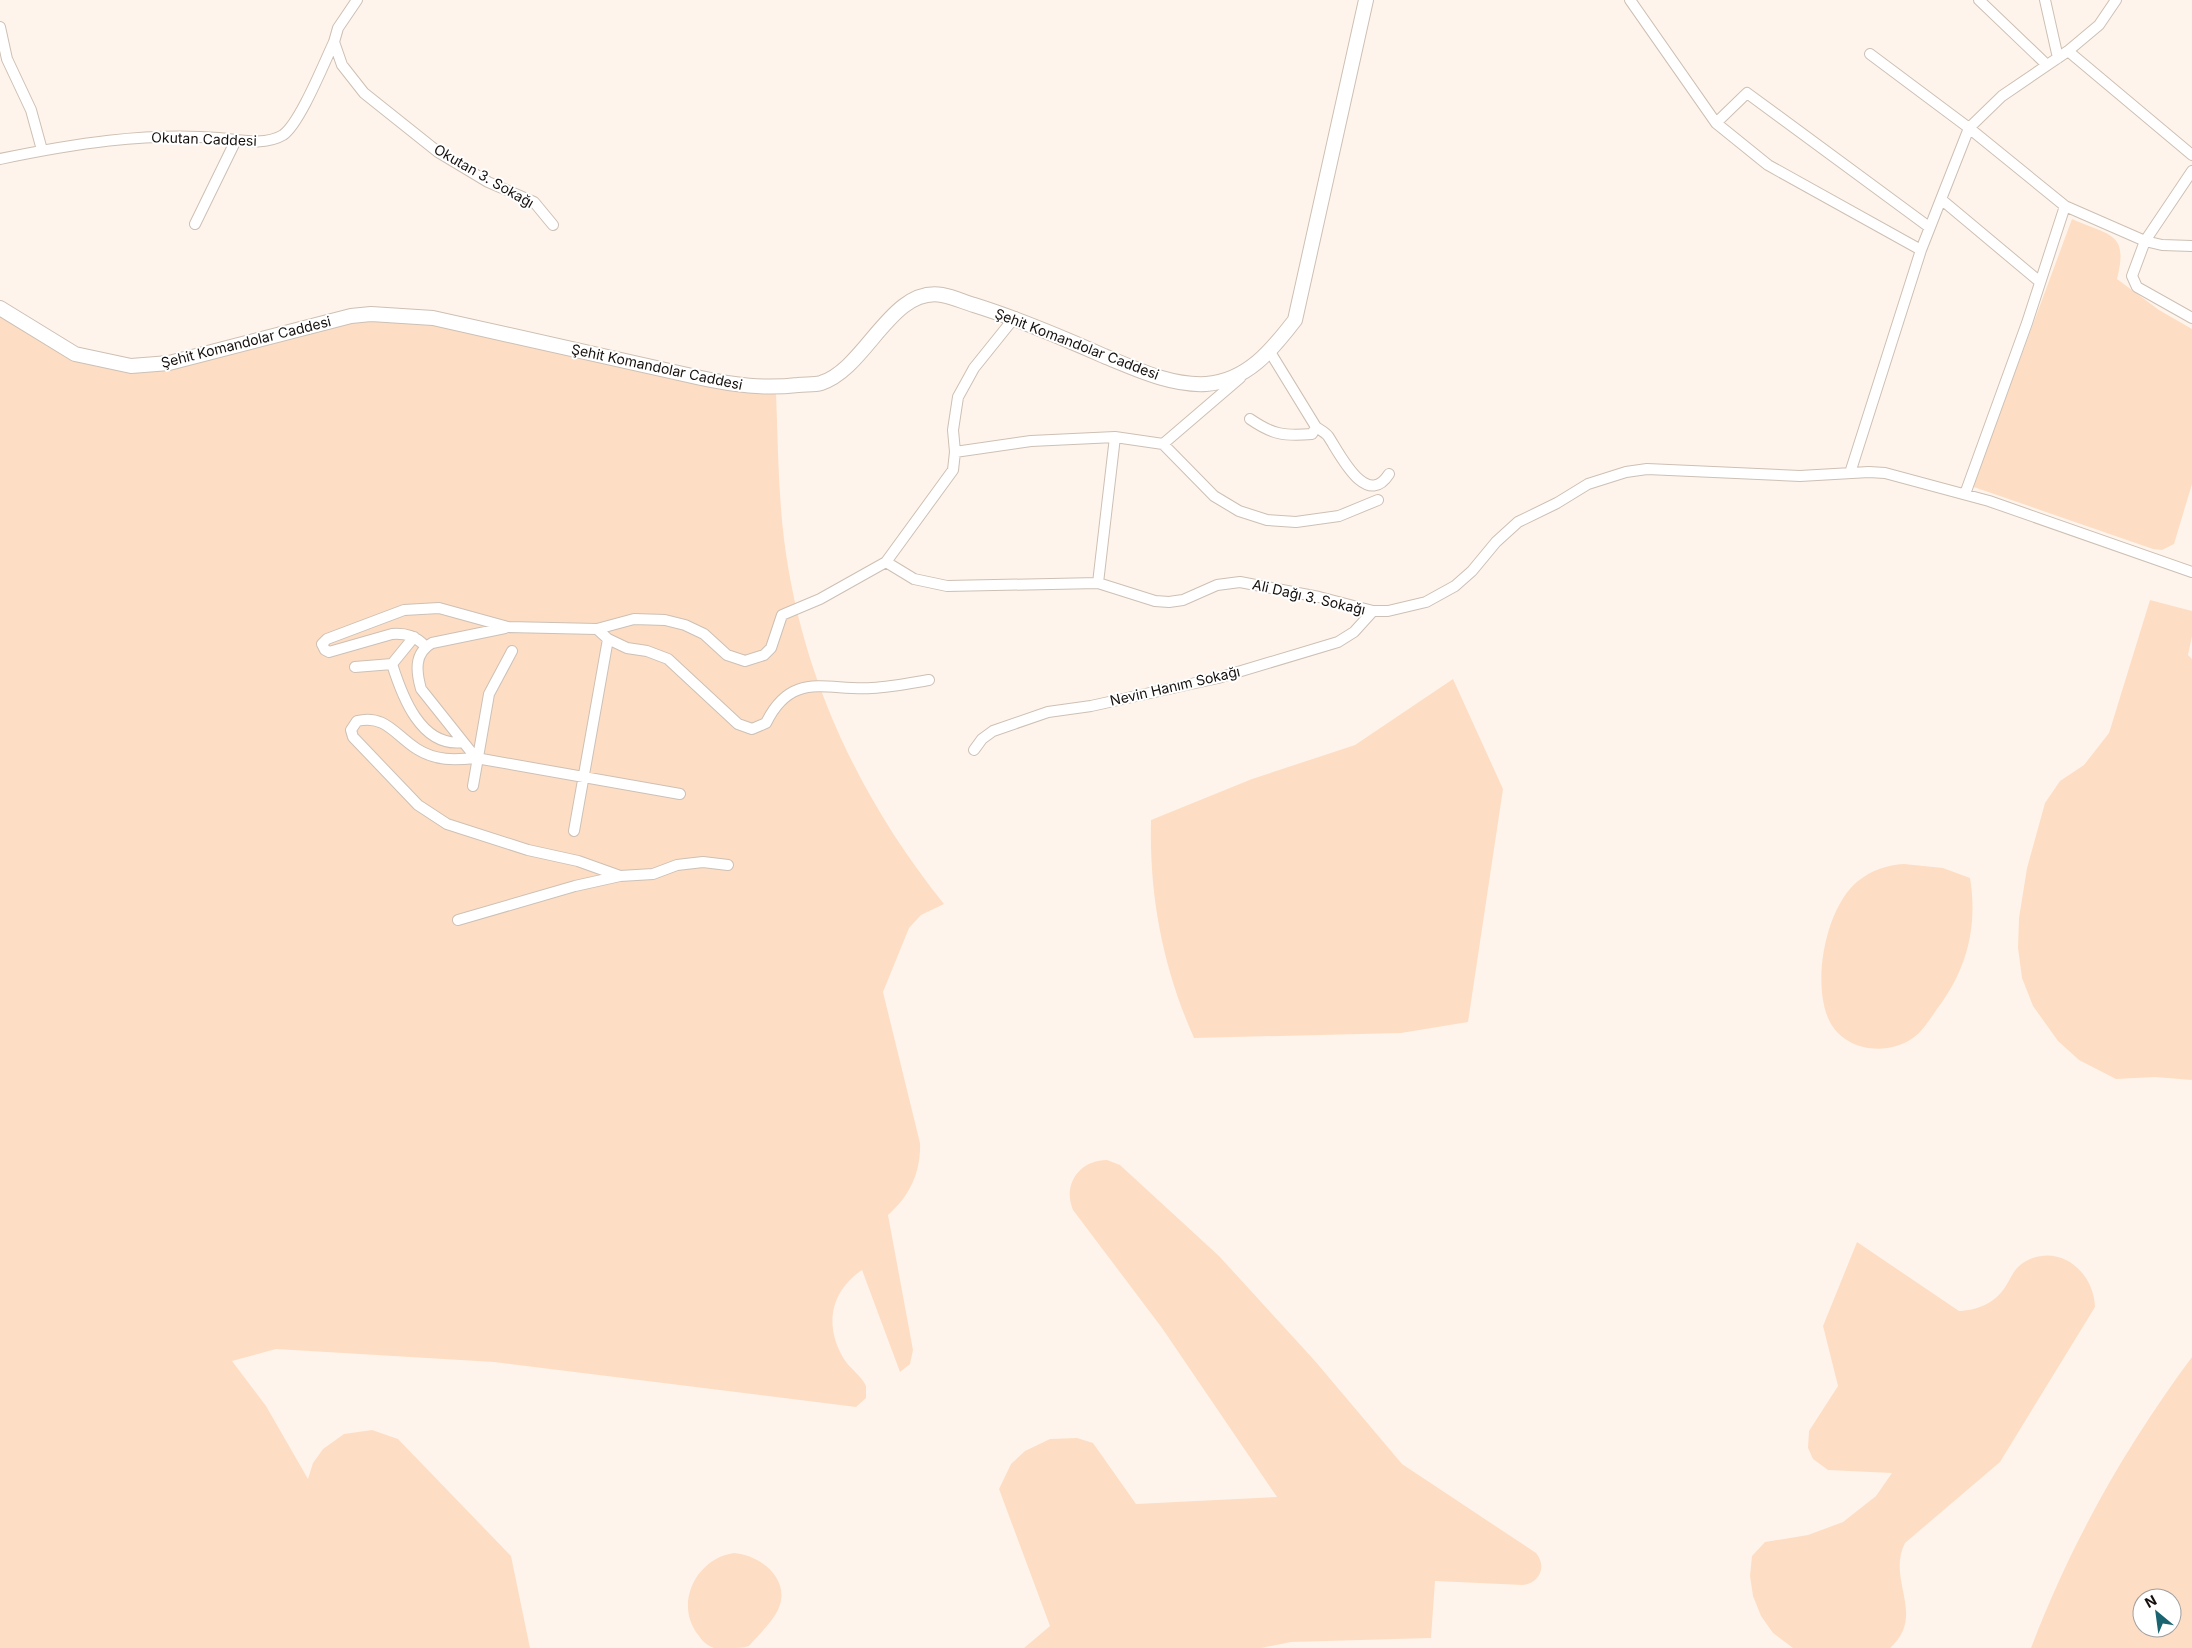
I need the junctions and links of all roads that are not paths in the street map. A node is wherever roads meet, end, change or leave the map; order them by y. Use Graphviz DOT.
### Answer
graph roads {
  1 [pos="357,0"];
  2 [pos="1366,0"];
  3 [pos="1630,0"];
  4 [pos="1979,0"];
  5 [pos="2045,0"];
  6 [pos="2116,0"];
  7 [pos="0,27"];
  8 [pos="334,42"];
  9 [pos="2068,51"];
  10 [pos="1870,54"];
  11 [pos="2058,58"];
  12 [pos="2047,65"];
  13 [pos="1716,123"];
  14 [pos="1968,128"];
  15 [pos="236,140"];
  16 [pos="42,150"];
  17 [pos="2192,155"];
  18 [pos="0,159"];
  19 [pos="2192,171"];
  20 [pos="1942,200"];
  21 [pos="2065,206"];
  22 [pos="195,224"];
  23 [pos="553,225"];
  24 [pos="1929,227"];
  25 [pos="2145,241"];
  26 [pos="2192,246"];
  27 [pos="1921,250"];
  28 [pos="2040,282"];
  29 [pos="0,308"];
  30 [pos="1015,317"];
  31 [pos="2192,318"];
  32 [pos="1270,352"];
  33 [pos="1253,366"];
  34 [pos="1250,419"];
  35 [pos="1316,427"];
  36 [pos="1115,437"];
  37 [pos="1163,444"];
  38 [pos="955,452"];
  39 [pos="1850,473"];
  40 [pos="1389,474"];
  41 [pos="1964,494"];
  42 [pos="1378,500"];
  43 [pos="886,562"];
  44 [pos="2192,572"];
  45 [pos="1098,584"];
  46 [pos="1373,612"];
  47 [pos="508,627"];
  48 [pos="597,629"];
  49 [pos="414,637"];
  50 [pos="608,639"];
  51 [pos="426,646"];
  52 [pos="512,651"];
  53 [pos="392,664"];
  54 [pos="356,667"];
  55 [pos="929,680"];
  56 [pos="463,742"];
  57 [pos="974,750"];
  58 [pos="476,758"];
  59 [pos="585,778"];
  60 [pos="473,786"];
  61 [pos="680,794"];
  62 [pos="574,831"];
  63 [pos="728,865"];
  64 [pos="620,876"];
  65 [pos="458,920"];
  1 -- 8 [label="street, Okutan Caddesi"];
  2 -- 32 [label="main road, Şehit Komandolar Caddesi"];
  3 -- 13 [label="street"];
  4 -- 12 [label="street"];
  5 -- 11 [label="street"];
  6 -- 9 [label="street"];
  7 -- 16 [label="street"];
  8 -- 15 [label="street, Okutan Caddesi"];
  8 -- 23 [label="street, Okutan 3. Sokağı"];
  9 -- 11 [label="street"];
  9 -- 17 [label="street"];
  10 -- 14 [label="street"];
  11 -- 12 [label="street"];
  12 -- 14 [label="street"];
  13 -- 24 [label="street"];
  13 -- 27 [label="street"];
  14 -- 20 [label="street"];
  14 -- 21 [label="street"];
  15 -- 16 [label="street, Okutan Caddesi"];
  15 -- 22 [label="street"];
  16 -- 18 [label="street, Okutan Caddesi"];
  19 -- 25 [label="street"];
  20 -- 24 [label="street"];
  20 -- 28 [label="street"];
  21 -- 25 [label="street"];
  21 -- 28 [label="street"];
  24 -- 27 [label="street"];
  25 -- 26 [label="street"];
  25 -- 31 [label="street"];
  27 -- 39 [label="street"];
  28 -- 41 [label="street"];
  29 -- 30 [label="main road, Şehit Komandolar Caddesi"];
  30 -- 33 [label="main road, Şehit Komandolar Caddesi"];
  30 -- 38 [label="street"];
  32 -- 33 [label="main road, Şehit Komandolar Caddesi"];
  32 -- 35 [label="street"];
  33 -- 37 [label="street"];
  34 -- 35 [label="street"];
  35 -- 40 [label="street"];
  36 -- 37 [label="street"];
  36 -- 38 [label="street"];
  36 -- 45 [label="street"];
  37 -- 42 [label="street"];
  38 -- 43 [label="street"];
  39 -- 41 [label="street, Ali Dağı 3. Sokağı"];
  39 -- 46 [label="street, Ali Dağı 3. Sokağı"];
  41 -- 44 [label="street, Ali Dağı 3. Sokağı"];
  43 -- 45 [label="street, Ali Dağı 3. Sokağı"];
  43 -- 48 [label="street"];
  45 -- 46 [label="street, Ali Dağı 3. Sokağı"];
  46 -- 57 [label="street, Nevin Hanım Sokağı"];
  47 -- 48 [label="street"];
  47 -- 49 [label="street"];
  47 -- 51 [label="street"];
  48 -- 50 [label="street"];
  49 -- 51 [label="street"];
  49 -- 53 [label="street"];
  50 -- 55 [label="street"];
  50 -- 59 [label="street"];
  51 -- 56 [label="street"];
  52 -- 58 [label="street"];
  53 -- 54 [label="street"];
  53 -- 56 [label="street"];
  56 -- 58 [label="street"];
  58 -- 59 [label="street"];
  58 -- 60 [label="street"];
  58 -- 64 [label="street"];
  59 -- 61 [label="street"];
  59 -- 62 [label="street"];
  63 -- 64 [label="street"];
  64 -- 65 [label="street"];
}
